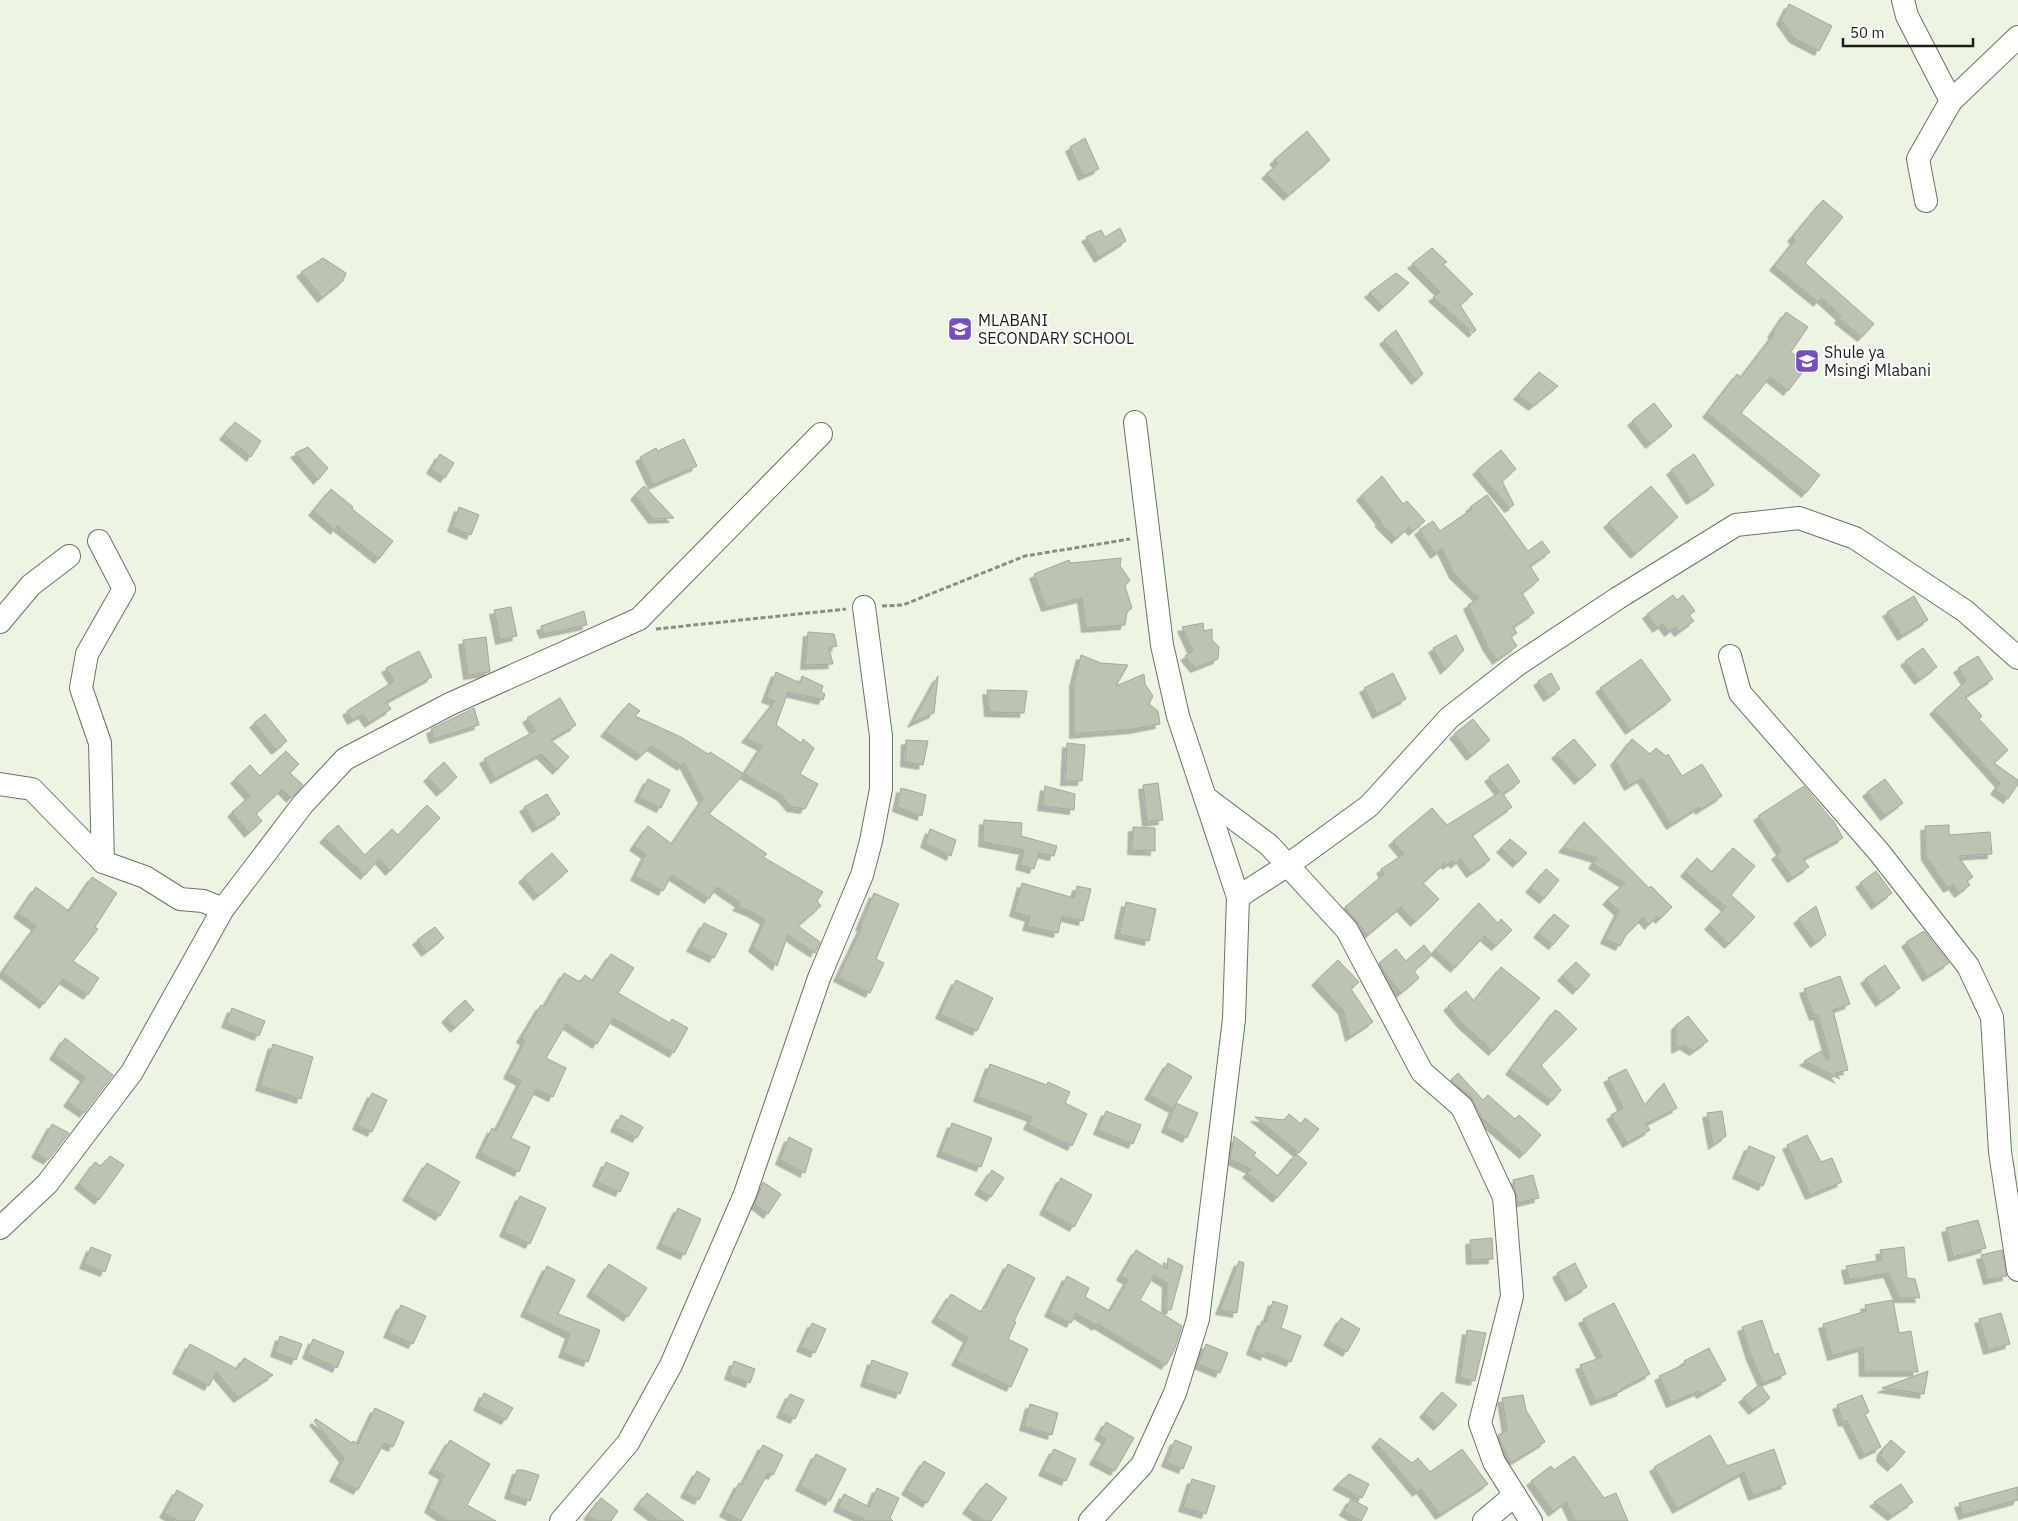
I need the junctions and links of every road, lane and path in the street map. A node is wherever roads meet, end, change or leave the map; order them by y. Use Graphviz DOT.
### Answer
graph roads {
  1 [pos="1903,0"];
  2 [pos="2018,36"];
  3 [pos="1951,101"];
  4 [pos="1926,201"];
  5 [pos="1135,422"];
  6 [pos="821,434"];
  7 [pos="99,541"];
  8 [pos="68,556"];
  9 [pos="864,608"];
  10 [pos="0,622"];
  11 [pos="1730,656"];
  12 [pos="2018,658"];
  13 [pos="0,784"];
  14 [pos="1205,797"];
  15 [pos="103,862"];
  16 [pos="1288,865"];
  17 [pos="1238,898"];
  18 [pos="223,909"];
  19 [pos="0,1228"];
  20 [pos="2018,1270"];
  21 [pos="1515,1495"];
  22 [pos="561,1521"];
  23 [pos="1090,1521"];
  24 [pos="1484,1521"];
  25 [pos="1531,1521"];
  1 -- 3 [label="street"];
  2 -- 3 [label="street"];
  3 -- 4 [label="street"];
  5 -- 14 [label="street"];
  6 -- 18 [label="street"];
  7 -- 15 [label="street"];
  8 -- 10 [label="street"];
  9 -- 22 [label="street"];
  11 -- 20 [label="street"];
  12 -- 16 [label="street"];
  13 -- 15 [label="street"];
  14 -- 16 [label="street"];
  14 -- 17 [label="street"];
  15 -- 18 [label="street"];
  16 -- 17 [label="street"];
  16 -- 21 [label="street"];
  17 -- 23 [label="street"];
  18 -- 19 [label="street"];
  21 -- 24 [label="street"];
  21 -- 25 [label="street"];
}
